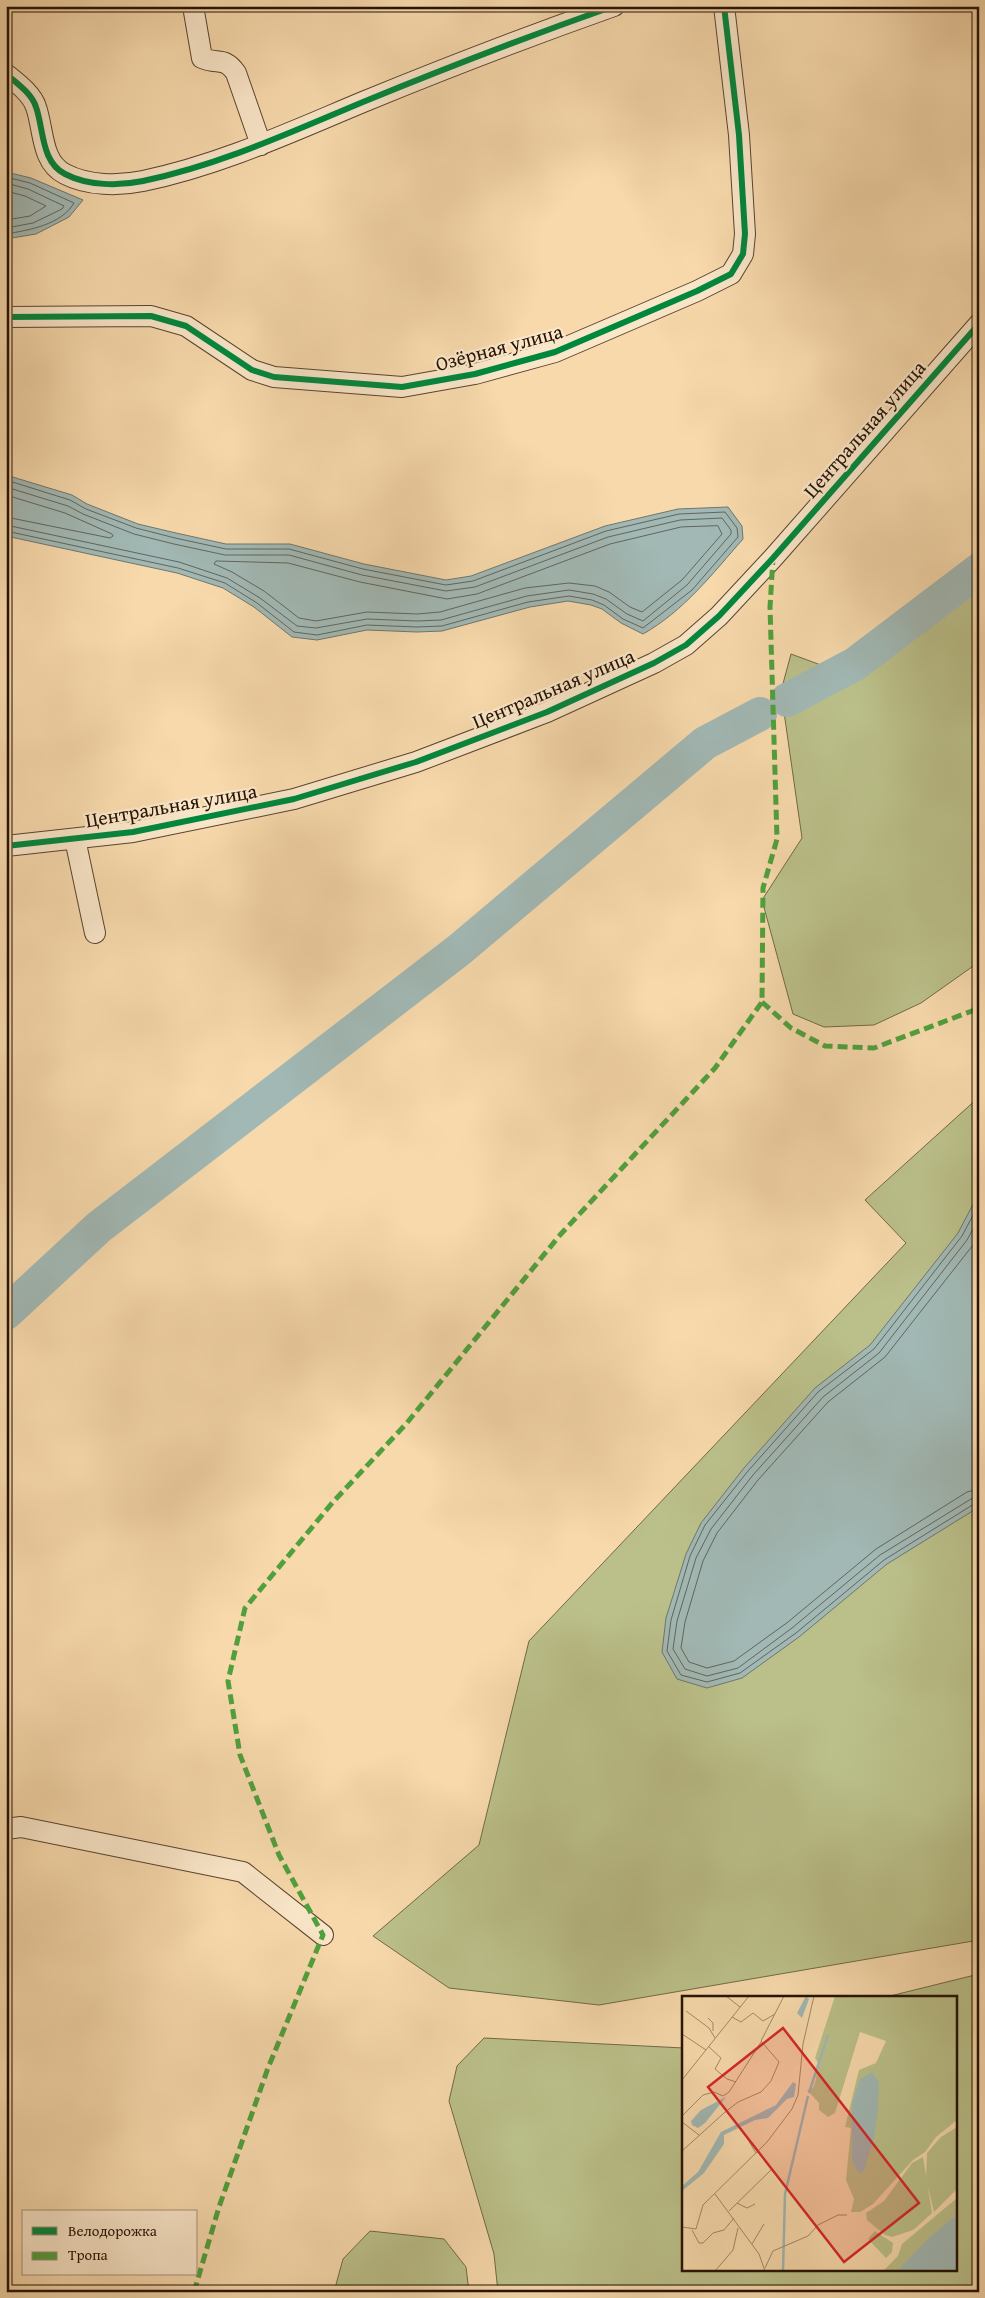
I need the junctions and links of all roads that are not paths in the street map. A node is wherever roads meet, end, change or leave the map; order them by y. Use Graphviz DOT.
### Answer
graph roads {
  1 [pos="193,6"];
  2 [pos="614,6"];
  3 [pos="724,6"];
  4 [pos="6,74"];
  5 [pos="260,145"];
  6 [pos="6,317"];
  7 [pos="979,324"];
  8 [pos="75,839"];
  9 [pos="6,846"];
  10 [pos="95,934"];
  11 [pos="6,1829"];
  12 [pos="323,1935"];
  1 -- 5 [label="street"];
  2 -- 5 [label="street"];
  3 -- 6 [label="street, Озёрная улица"];
  4 -- 5 [label="street"];
  7 -- 8 [label="street, Центральная улица"];
  8 -- 9 [label="street, Центральная улица"];
  8 -- 10 [label="street"];
  11 -- 12 [label="street"];
}
